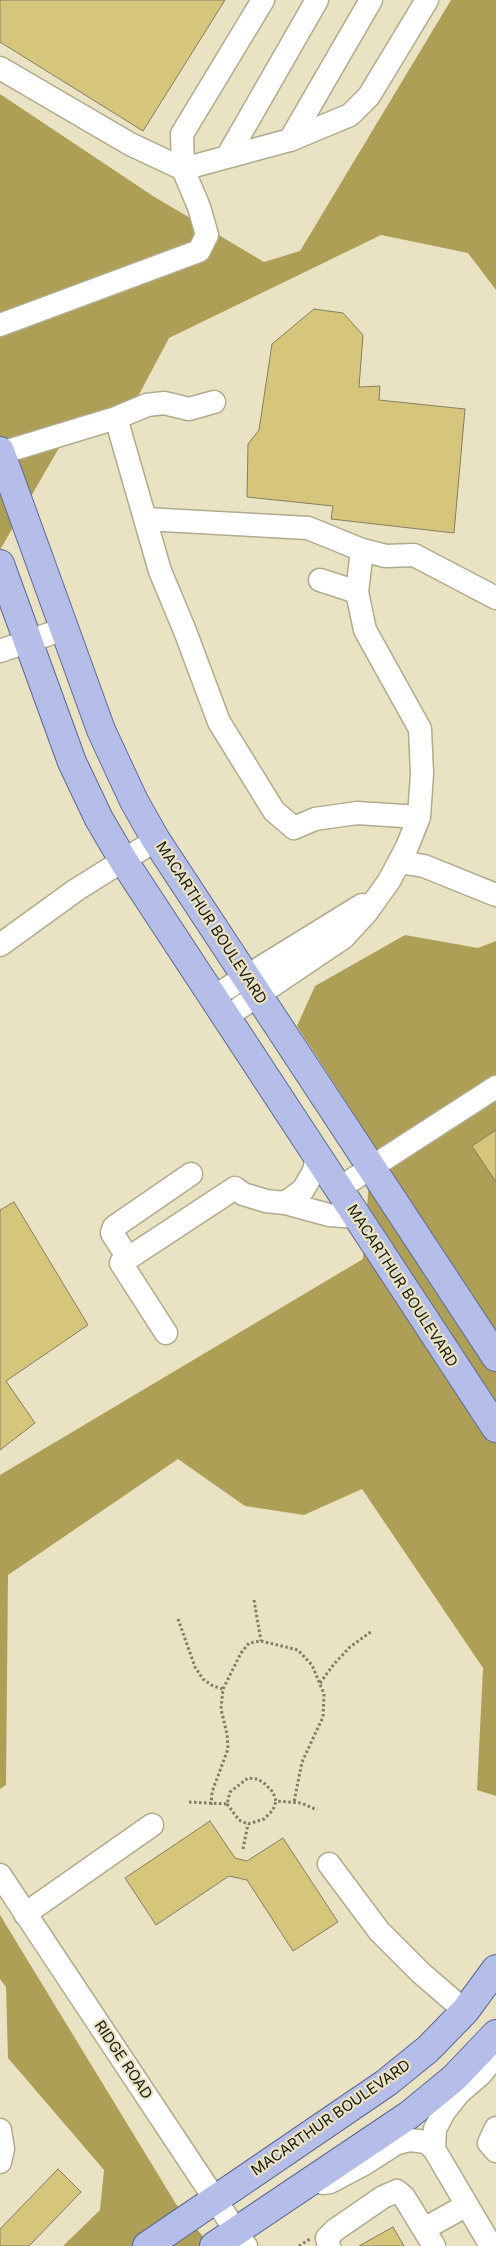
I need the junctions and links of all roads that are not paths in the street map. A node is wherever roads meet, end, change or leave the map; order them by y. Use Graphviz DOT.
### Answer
graph roads {
  1 [pos="263,0"];
  2 [pos="318,0"];
  3 [pos="371,0"];
  4 [pos="427,0"];
  5 [pos="0,68"];
  6 [pos="290,140"];
  7 [pos="227,157"];
  8 [pos="183,169"];
  9 [pos="0,325"];
  10 [pos="214,402"];
  11 [pos="116,418"];
  12 [pos="0,452"];
  13 [pos="145,519"];
  14 [pos="362,550"];
  15 [pos="0,564"];
  16 [pos="320,580"];
  17 [pos="357,592"];
  18 [pos="496,598"];
  19 [pos="64,629"];
  20 [pos="29,641"];
  21 [pos="0,651"];
  22 [pos="419,817"];
  23 [pos="156,840"];
  24 [pos="123,860"];
  25 [pos="394,871"];
  26 [pos="496,895"];
  27 [pos="0,945"];
  28 [pos="253,986"];
  29 [pos="220,1007"];
  30 [pos="496,1087"];
  31 [pos="317,1155"];
  32 [pos="371,1167"];
  33 [pos="191,1174"];
  34 [pos="338,1189"];
  35 [pos="285,1203"];
  36 [pos="357,1217"];
  37 [pos="128,1258"];
  38 [pos="166,1333"];
  39 [pos="496,1357"];
  40 [pos="496,1428"];
  41 [pos="152,1825"];
  42 [pos="329,1864"];
  43 [pos="0,1875"];
  44 [pos="25,1914"];
  45 [pos="496,1969"];
  46 [pos="465,2011"];
  47 [pos="496,2034"];
  48 [pos="496,2055"];
  49 [pos="496,2128"];
  50 [pos="0,2130"];
  51 [pos="434,2148"];
  52 [pos="496,2151"];
  53 [pos="0,2162"];
  54 [pos="304,2186"];
  55 [pos="215,2198"];
  56 [pos="467,2205"];
  57 [pos="241,2238"];
  58 [pos="429,2238"];
  59 [pos="147,2246"];
  60 [pos="214,2246"];
  61 [pos="329,2246"];
  62 [pos="491,2246"];
  1 -- 8 [label="street"];
  2 -- 7 [label="street"];
  3 -- 6 [label="street"];
  4 -- 6 [label="street"];
  5 -- 8 [label="street"];
  6 -- 7 [label="street"];
  7 -- 8 [label="street"];
  8 -- 9 [label="street"];
  10 -- 11 [label="street"];
  11 -- 12 [label="street"];
  11 -- 13 [label="street"];
  12 -- 19 [label="main road, MACARTHUR BOULEVARD"];
  13 -- 14 [label="street"];
  13 -- 22 [label="street"];
  14 -- 17 [label="street"];
  14 -- 18 [label="street"];
  15 -- 20 [label="main road, MACARTHUR BOULEVARD"];
  16 -- 17 [label="street"];
  17 -- 22 [label="street"];
  19 -- 20 [label="street"];
  19 -- 23 [label="main road, MACARTHUR BOULEVARD"];
  20 -- 21 [label="street"];
  20 -- 24 [label="main road, MACARTHUR BOULEVARD"];
  22 -- 25 [label="street"];
  23 -- 24 [label="street"];
  23 -- 28 [label="main road, MACARTHUR BOULEVARD"];
  24 -- 27 [label="street"];
  24 -- 29 [label="main road, MACARTHUR BOULEVARD"];
  25 -- 26 [label="street"];
  25 -- 28 [label="street"];
  28 -- 29 [label="street"];
  28 -- 32 [label="main road, MACARTHUR BOULEVARD"];
  29 -- 31 [label="main road, MACARTHUR BOULEVARD"];
  30 -- 32 [label="street"];
  31 -- 34 [label="main road, MACARTHUR BOULEVARD"];
  31 -- 35 [label="street"];
  32 -- 34 [label="street"];
  32 -- 39 [label="main road, MACARTHUR BOULEVARD"];
  33 -- 37 [label="street"];
  34 -- 36 [label="main road, MACARTHUR BOULEVARD"];
  35 -- 36 [label="street"];
  35 -- 37 [label="street"];
  36 -- 40 [label="main road, MACARTHUR BOULEVARD"];
  37 -- 38 [label="street"];
  41 -- 44 [label="street"];
  42 -- 46 [label="street"];
  43 -- 44 [label="street, RIDGE ROAD"];
  44 -- 55 [label="street, RIDGE ROAD"];
  45 -- 46 [label="main road, MACARTHUR BOULEVARD"];
  46 -- 55 [label="main road, MACARTHUR BOULEVARD"];
  47 -- 54 [label="main road"];
  48 -- 51 [label="street"];
  49 -- 52 [label="street"];
  50 -- 53 [label="street"];
  51 -- 54 [label="street"];
  51 -- 56 [label="street"];
  54 -- 57 [label="main road"];
  55 -- 57 [label="street, RIDGE ROAD"];
  55 -- 59 [label="main road, MACARTHUR BOULEVARD"];
  56 -- 58 [label="street"];
  56 -- 62 [label="street"];
  57 -- 60 [label="main road"];
  58 -- 61 [label="street"];
}
